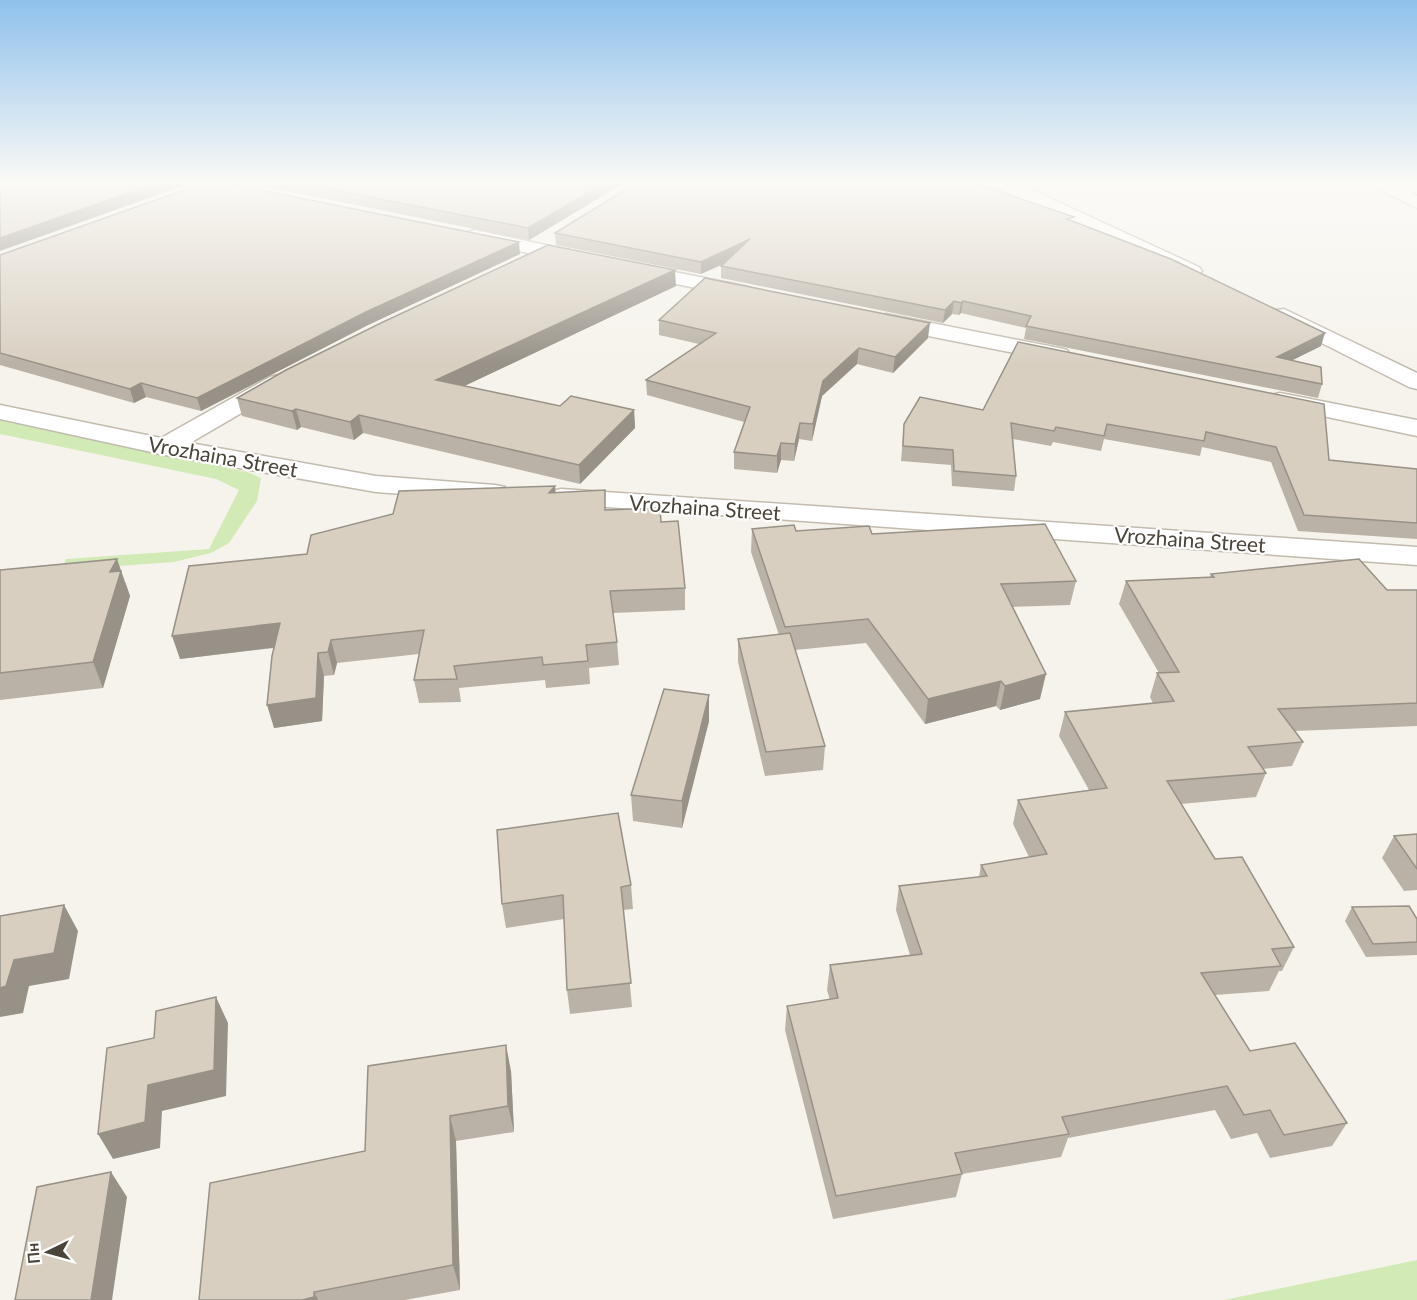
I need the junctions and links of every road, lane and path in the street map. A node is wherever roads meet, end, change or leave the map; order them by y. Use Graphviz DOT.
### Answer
graph roads {
  1 [pos="536,244"];
  2 [pos="1133,244"];
  3 [pos="546,245"];
  4 [pos="517,266"];
  5 [pos="1209,279"];
  6 [pos="765,296"];
  7 [pos="1262,305"];
  8 [pos="871,318"];
  9 [pos="1084,360"];
  10 [pos="302,370"];
  11 [pos="1417,382"];
  12 [pos="1255,395"];
  13 [pos="0,412"];
  14 [pos="1417,428"];
  15 [pos="165,447"];
  16 [pos="1417,556"];
  1 -- 3 [label="street"];
  2 -- 5 [label="street"];
  3 -- 4 [label="street"];
  3 -- 6 [label="street"];
  7 -- 11 [label="street"];
  8 -- 9 [label="street"];
  10 -- 15 [label="street"];
  12 -- 14 [label="street"];
  13 -- 15 [label="street, Vrozhaina Street"];
  15 -- 16 [label="street, Vrozhaina Street"];
}
